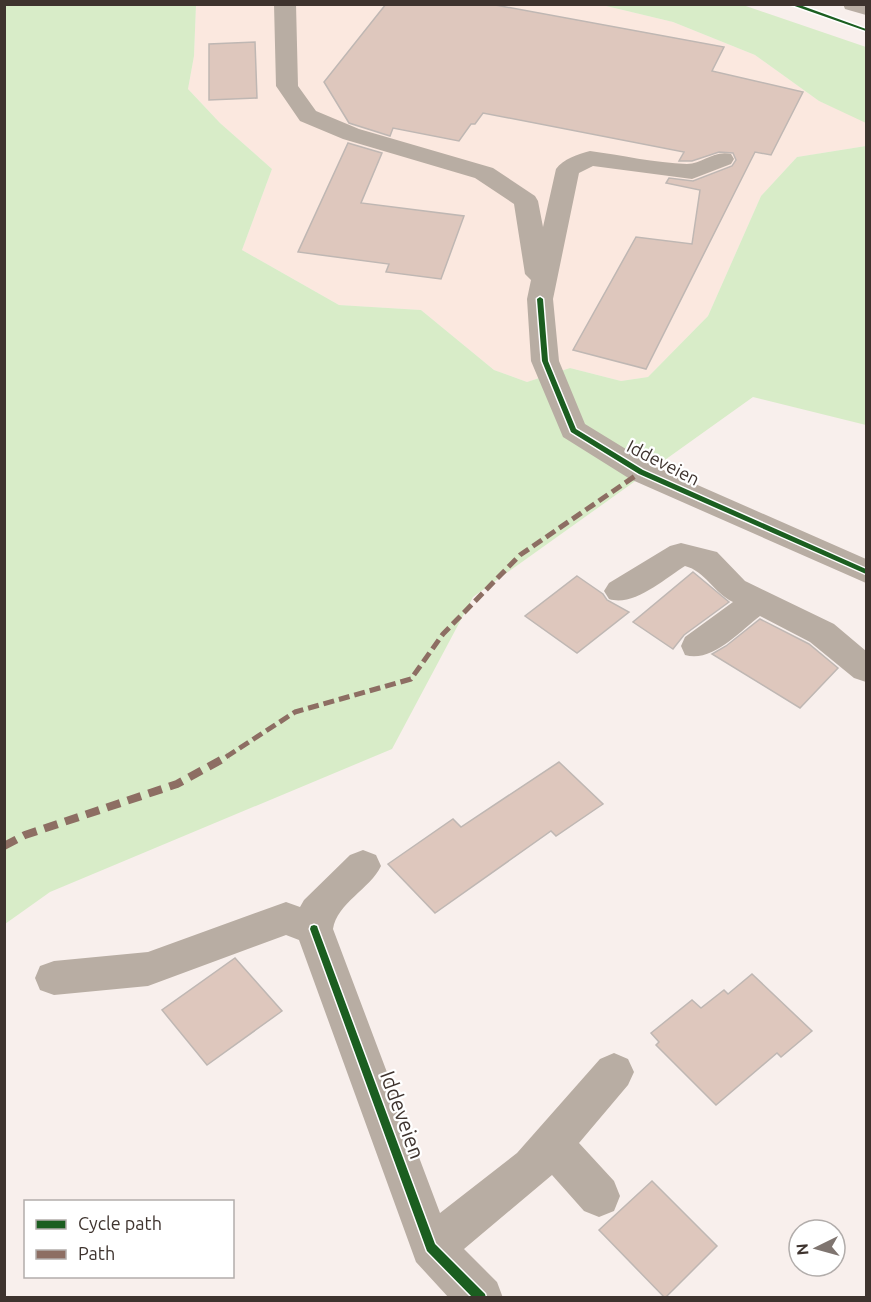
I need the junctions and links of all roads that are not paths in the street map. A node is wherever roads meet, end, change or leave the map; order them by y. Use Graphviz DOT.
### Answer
graph roads {
  1 [pos="285,4"];
  2 [pos="853,4"];
  3 [pos="867,9"];
  4 [pos="722,159"];
  5 [pos="541,296"];
  6 [pos="867,572"];
  7 [pos="620,591"];
  8 [pos="757,601"];
  9 [pos="697,646"];
  10 [pos="867,669"];
  11 [pos="363,866"];
  12 [pos="314,929"];
  13 [pos="54,978"];
  14 [pos="614,1072"];
  15 [pos="552,1144"];
  16 [pos="599,1196"];
  17 [pos="431,1247"];
  18 [pos="482,1298"];
  1 -- 5 [label="street"];
  2 -- 3 [label="street"];
  4 -- 5 [label="street"];
  5 -- 6 [label="street, Iddeveien"];
  7 -- 8 [label="street"];
  8 -- 9 [label="street"];
  8 -- 10 [label="street"];
  11 -- 12 [label="street"];
  12 -- 13 [label="street"];
  12 -- 17 [label="street, Iddeveien"];
  14 -- 15 [label="street"];
  15 -- 16 [label="street"];
  15 -- 17 [label="street"];
  17 -- 18 [label="street, Iddeveien"];
}
